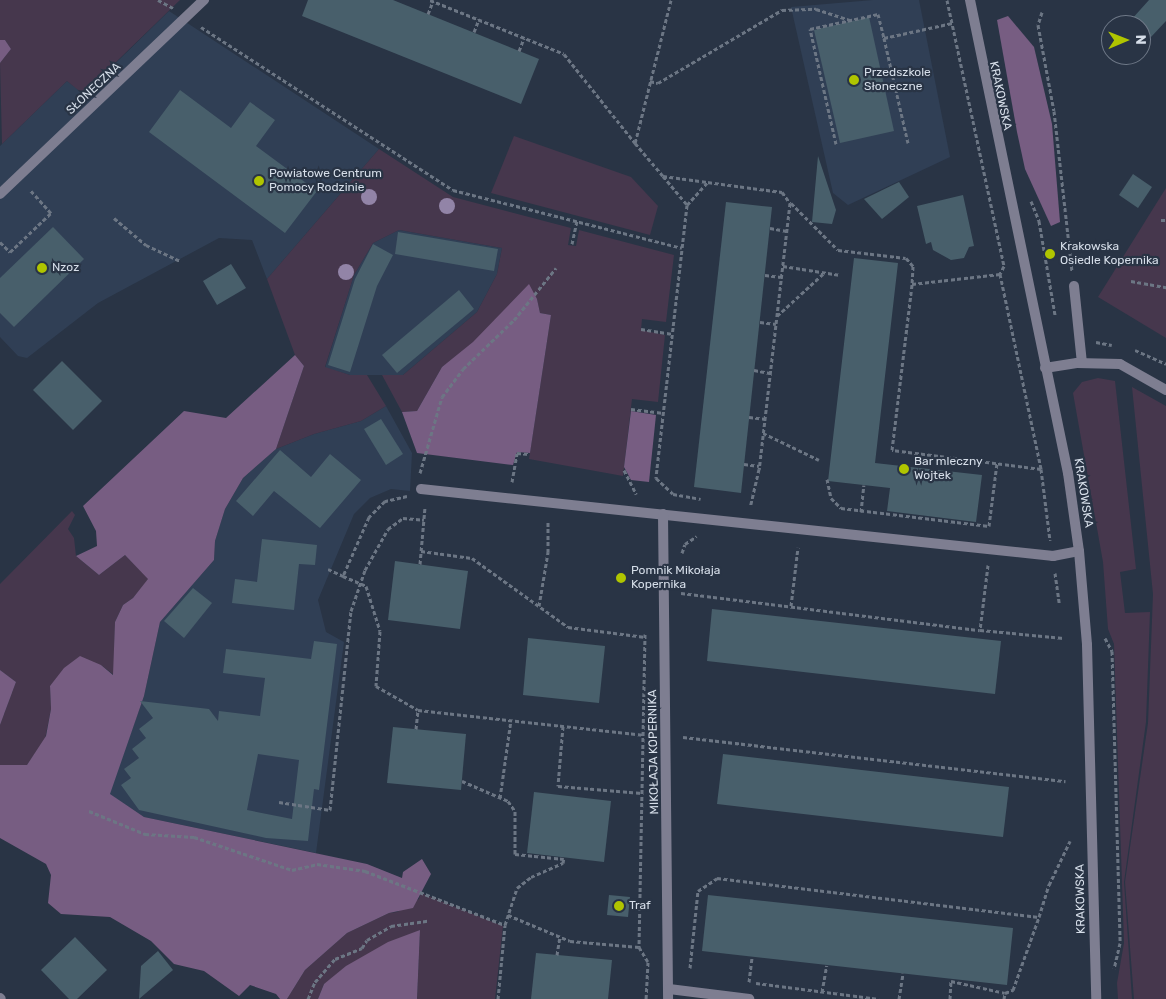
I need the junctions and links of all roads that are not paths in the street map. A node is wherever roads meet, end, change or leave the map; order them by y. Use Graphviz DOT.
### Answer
graph roads {
  1 [pos="204,0"];
  2 [pos="970,0"];
  3 [pos="0,194"];
  4 [pos="1074,286"];
  5 [pos="1082,363"];
  6 [pos="1045,368"];
  7 [pos="1166,390"];
  8 [pos="421,488"];
  9 [pos="663,514"];
  10 [pos="1079,551"];
  11 [pos="668,994"];
  12 [pos="749,999"];
  13 [pos="1096,999"];
  1 -- 3 [label="street, SŁONECZNA"];
  2 -- 6 [label="street, KRAKOWSKA"];
  4 -- 5 [label="street"];
  5 -- 6 [label="street"];
  5 -- 7 [label="street"];
  6 -- 10 [label="street, KRAKOWSKA"];
  8 -- 9 [label="street"];
  9 -- 10 [label="street"];
  9 -- 11 [label="street, MIKOŁAJA KOPERNIKA"];
  10 -- 13 [label="street, KRAKOWSKA"];
  11 -- 12 [label="street, MIKOŁAJA KOPERNIKA"];
}
